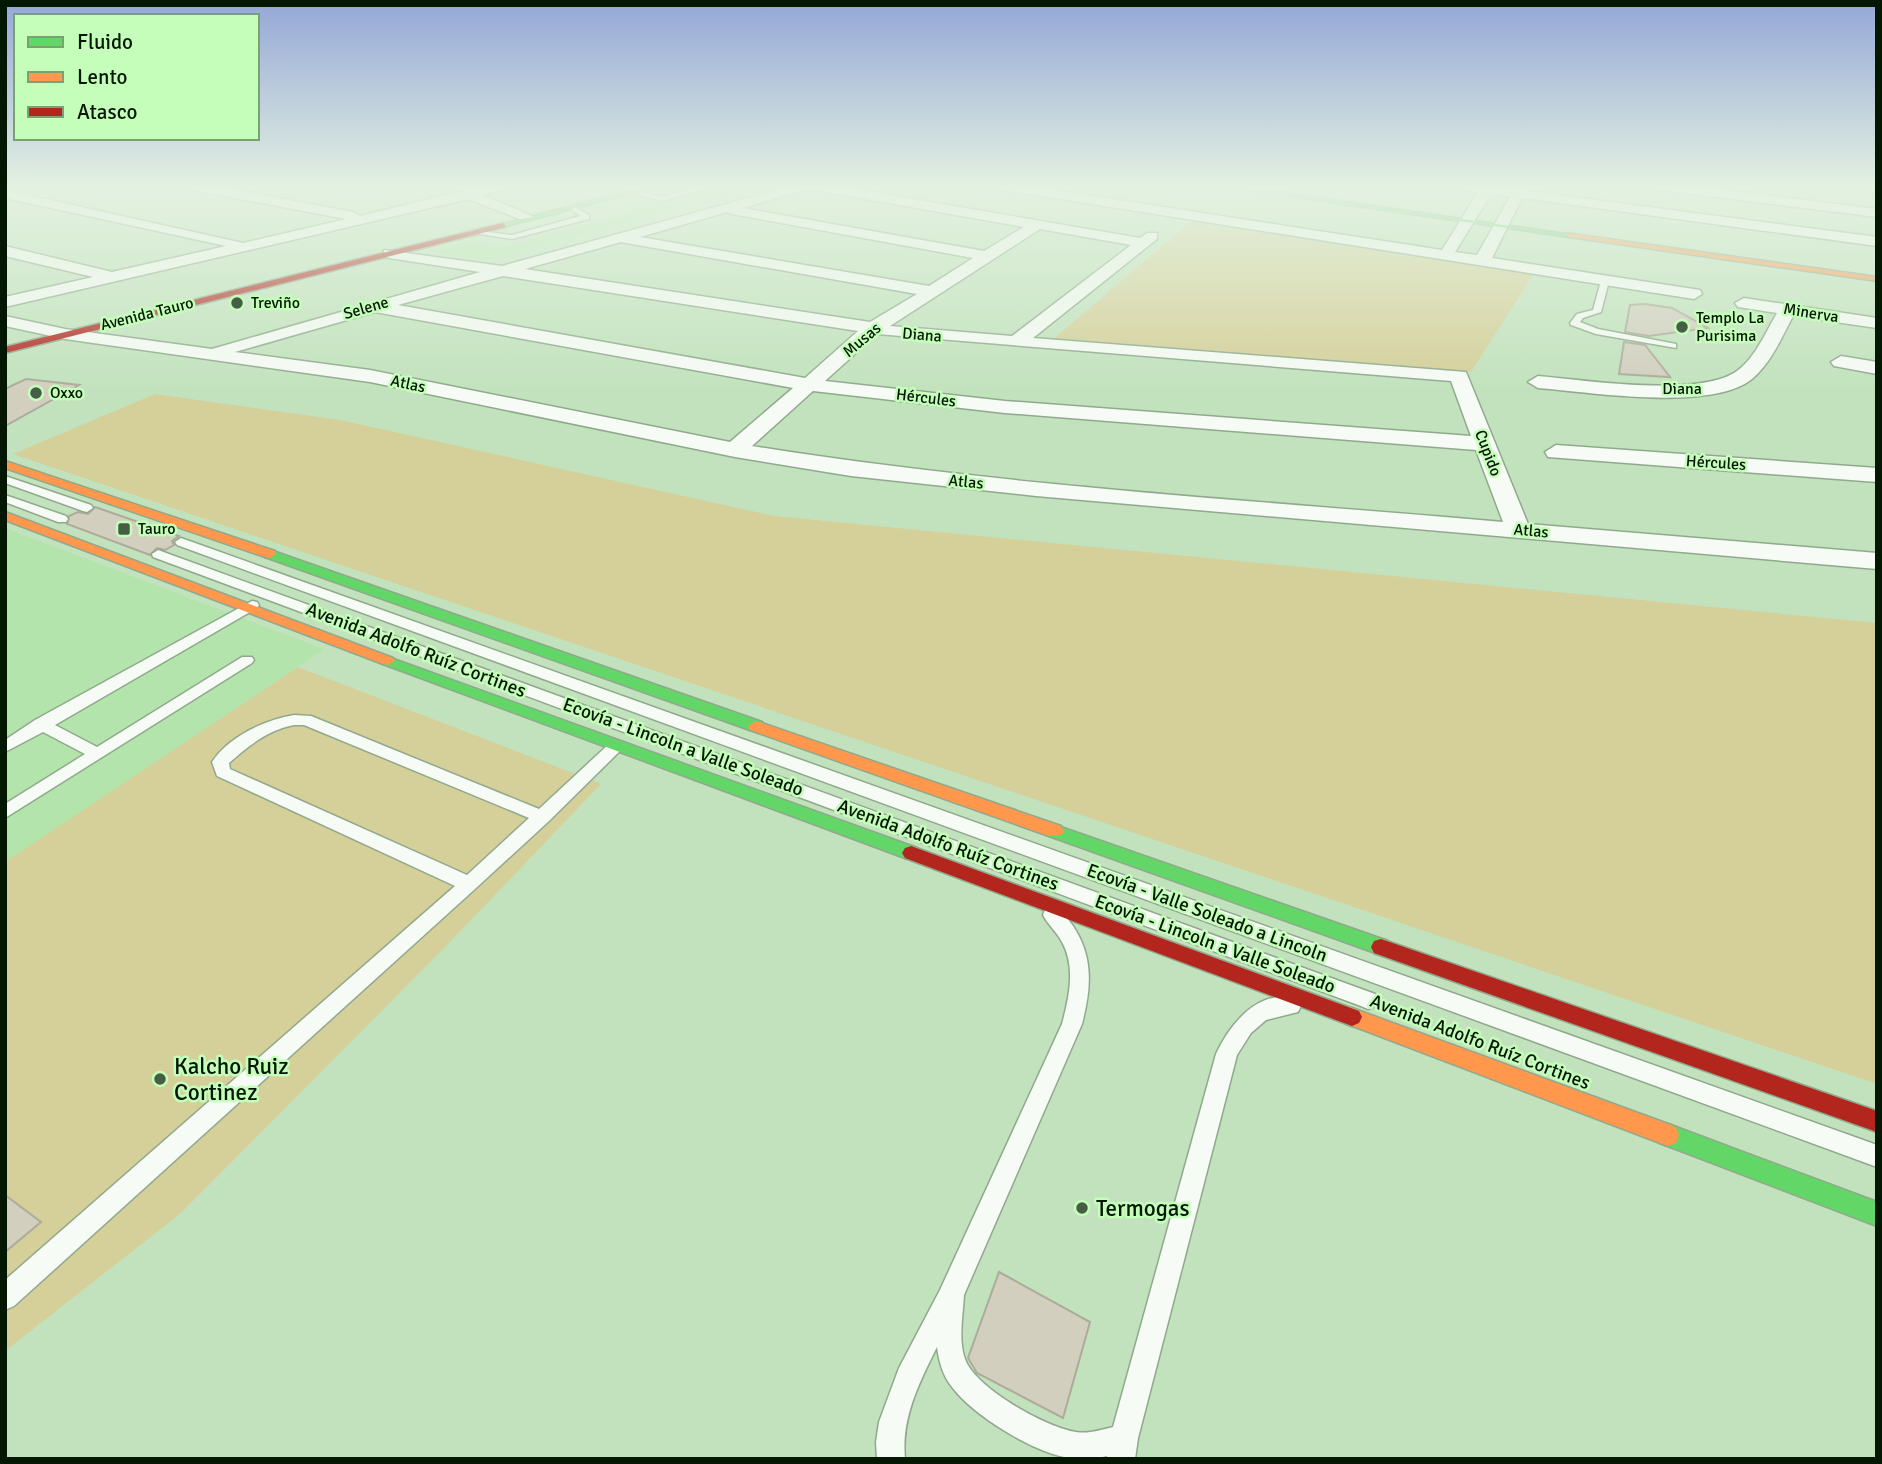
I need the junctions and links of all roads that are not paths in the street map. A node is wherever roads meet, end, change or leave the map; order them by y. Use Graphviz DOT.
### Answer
graph roads {
  1 [pos="19,254"];
  2 [pos="208,254"];
  3 [pos="384,254"];
  4 [pos="397,254"];
  5 [pos="558,254"];
  6 [pos="716,254"];
  7 [pos="975,254"];
  8 [pos="994,254"];
  9 [pos="1128,254"];
  10 [pos="1442,254"];
  11 [pos="1485,254"];
  12 [pos="1705,254"];
  13 [pos="1446,255"];
  14 [pos="990,257"];
  15 [pos="1482,261"];
  16 [pos="501,271"];
  17 [pos="113,276"];
  18 [pos="1877,279"];
  19 [pos="1605,281"];
  20 [pos="931,292"];
  21 [pos="1694,295"];
  22 [pos="5,302"];
  23 [pos="1744,303"];
  24 [pos="372,306"];
  25 [pos="1788,310"];
  26 [pos="5,321"];
  27 [pos="1877,323"];
  28 [pos="872,329"];
  29 [pos="65,334"];
  30 [pos="1016,342"];
  31 [pos="1673,346"];
  32 [pos="5,350"];
  33 [pos="210,353"];
  34 [pos="1841,362"];
  35 [pos="1877,368"];
  36 [pos="1459,376"];
  37 [pos="1538,382"];
  38 [pos="810,385"];
  39 [pos="1485,444"];
  40 [pos="735,450"];
  41 [pos="1556,452"];
  42 [pos="5,464"];
  43 [pos="1877,475"];
  44 [pos="5,479"];
  45 [pos="5,498"];
  46 [pos="87,508"];
  47 [pos="5,516"];
  48 [pos="62,519"];
  49 [pos="1518,530"];
  50 [pos="181,542"];
  51 [pos="158,554"];
  52 [pos="1877,561"];
  53 [pos="314,569"];
  54 [pos="293,582"];
  55 [pos="270,595"];
  56 [pos="246,609"];
  57 [pos="247,660"];
  58 [pos="41,724"];
  59 [pos="5,747"];
  60 [pos="616,747"];
  61 [pos="98,754"];
  62 [pos="5,812"];
  63 [pos="543,817"];
  64 [pos="469,884"];
  65 [pos="1032,897"];
  66 [pos="1380,1005"];
  67 [pos="1330,1007"];
  68 [pos="1877,1122"];
  69 [pos="1877,1156"];
  70 [pos="1877,1214"];
  71 [pos="951,1294"];
  72 [pos="5,1297"];
  73 [pos="1122,1448"];
  74 [pos="891,1459"];
  1 -- 17 [label="street"];
  2 -- 17 [label="street"];
  3 -- 29 [label="main road, Avenida Tauro"];
  4 -- 16 [label="street, Diana"];
  5 -- 16 [label="street, Selene"];
  6 -- 20 [label="street"];
  7 -- 14 [label="street"];
  8 -- 14 [label="street, Musas"];
  9 -- 30 [label="street"];
  10 -- 13 [label="street"];
  11 -- 15 [label="street"];
  12 -- 18 [label="main road"];
  13 -- 15 [label="street"];
  14 -- 20 [label="street, Musas"];
  15 -- 19 [label="street"];
  16 -- 24 [label="street, Selene"];
  16 -- 28 [label="street, Diana"];
  17 -- 22 [label="street"];
  19 -- 21 [label="street"];
  19 -- 31 [label="lane"];
  20 -- 28 [label="street, Musas"];
  23 -- 25 [label="street, Minerva"];
  24 -- 33 [label="street, Selene"];
  24 -- 38 [label="street, Hércules"];
  25 -- 27 [label="street, Minerva"];
  25 -- 37 [label="street, Diana"];
  26 -- 29 [label="street, Atlas"];
  28 -- 30 [label="street, Diana"];
  28 -- 38 [label="street, Musas"];
  29 -- 32 [label="main road, Avenida Tauro"];
  29 -- 33 [label="street, Atlas"];
  30 -- 36 [label="street, Diana"];
  33 -- 40 [label="street, Atlas"];
  34 -- 35 [label="street"];
  36 -- 39 [label="street, Cupido"];
  38 -- 39 [label="street, Hércules"];
  38 -- 40 [label="street, Musas"];
  39 -- 49 [label="street, Cupido"];
  40 -- 49 [label="street, Atlas"];
  41 -- 43 [label="street, Hércules"];
  42 -- 53 [label="main road, Avenida Adolfo Ruíz Cortines"];
  44 -- 46 [label="lane"];
  45 -- 48 [label="lane"];
  47 -- 56 [label="main road, Avenida Adolfo Ruíz Cortines"];
  49 -- 52 [label="street, Atlas"];
  50 -- 54 [label="lane, Ecovía - Valle Soleado a Lincoln"];
  51 -- 55 [label="lane, Ecovía - Lincoln a Valle Soleado"];
  53 -- 54 [label="lane"];
  53 -- 68 [label="main road, Avenida Adolfo Ruíz Cortines"];
  54 -- 55 [label="lane"];
  54 -- 69 [label="lane, Ecovía - Valle Soleado a Lincoln"];
  55 -- 56 [label="lane"];
  55 -- 66 [label="lane, Ecovía - Lincoln a Valle Soleado"];
  56 -- 58 [label="lane"];
  56 -- 60 [label="main road, Avenida Adolfo Ruíz Cortines"];
  57 -- 61 [label="lane"];
  58 -- 59 [label="lane"];
  58 -- 61 [label="lane"];
  60 -- 63 [label="lane"];
  60 -- 65 [label="main road, Avenida Adolfo Ruíz Cortines"];
  61 -- 62 [label="lane"];
  63 -- 64 [label="lane"];
  63 -- 64 [label="lane"];
  64 -- 72 [label="lane"];
  65 -- 67 [label="main road, Avenida Adolfo Ruíz Cortines"];
  65 -- 71 [label="lane"];
  67 -- 70 [label="main road, Avenida Adolfo Ruíz Cortines"];
  67 -- 73 [label="lane"];
  71 -- 73 [label="lane"];
  71 -- 74 [label="lane"];
}
